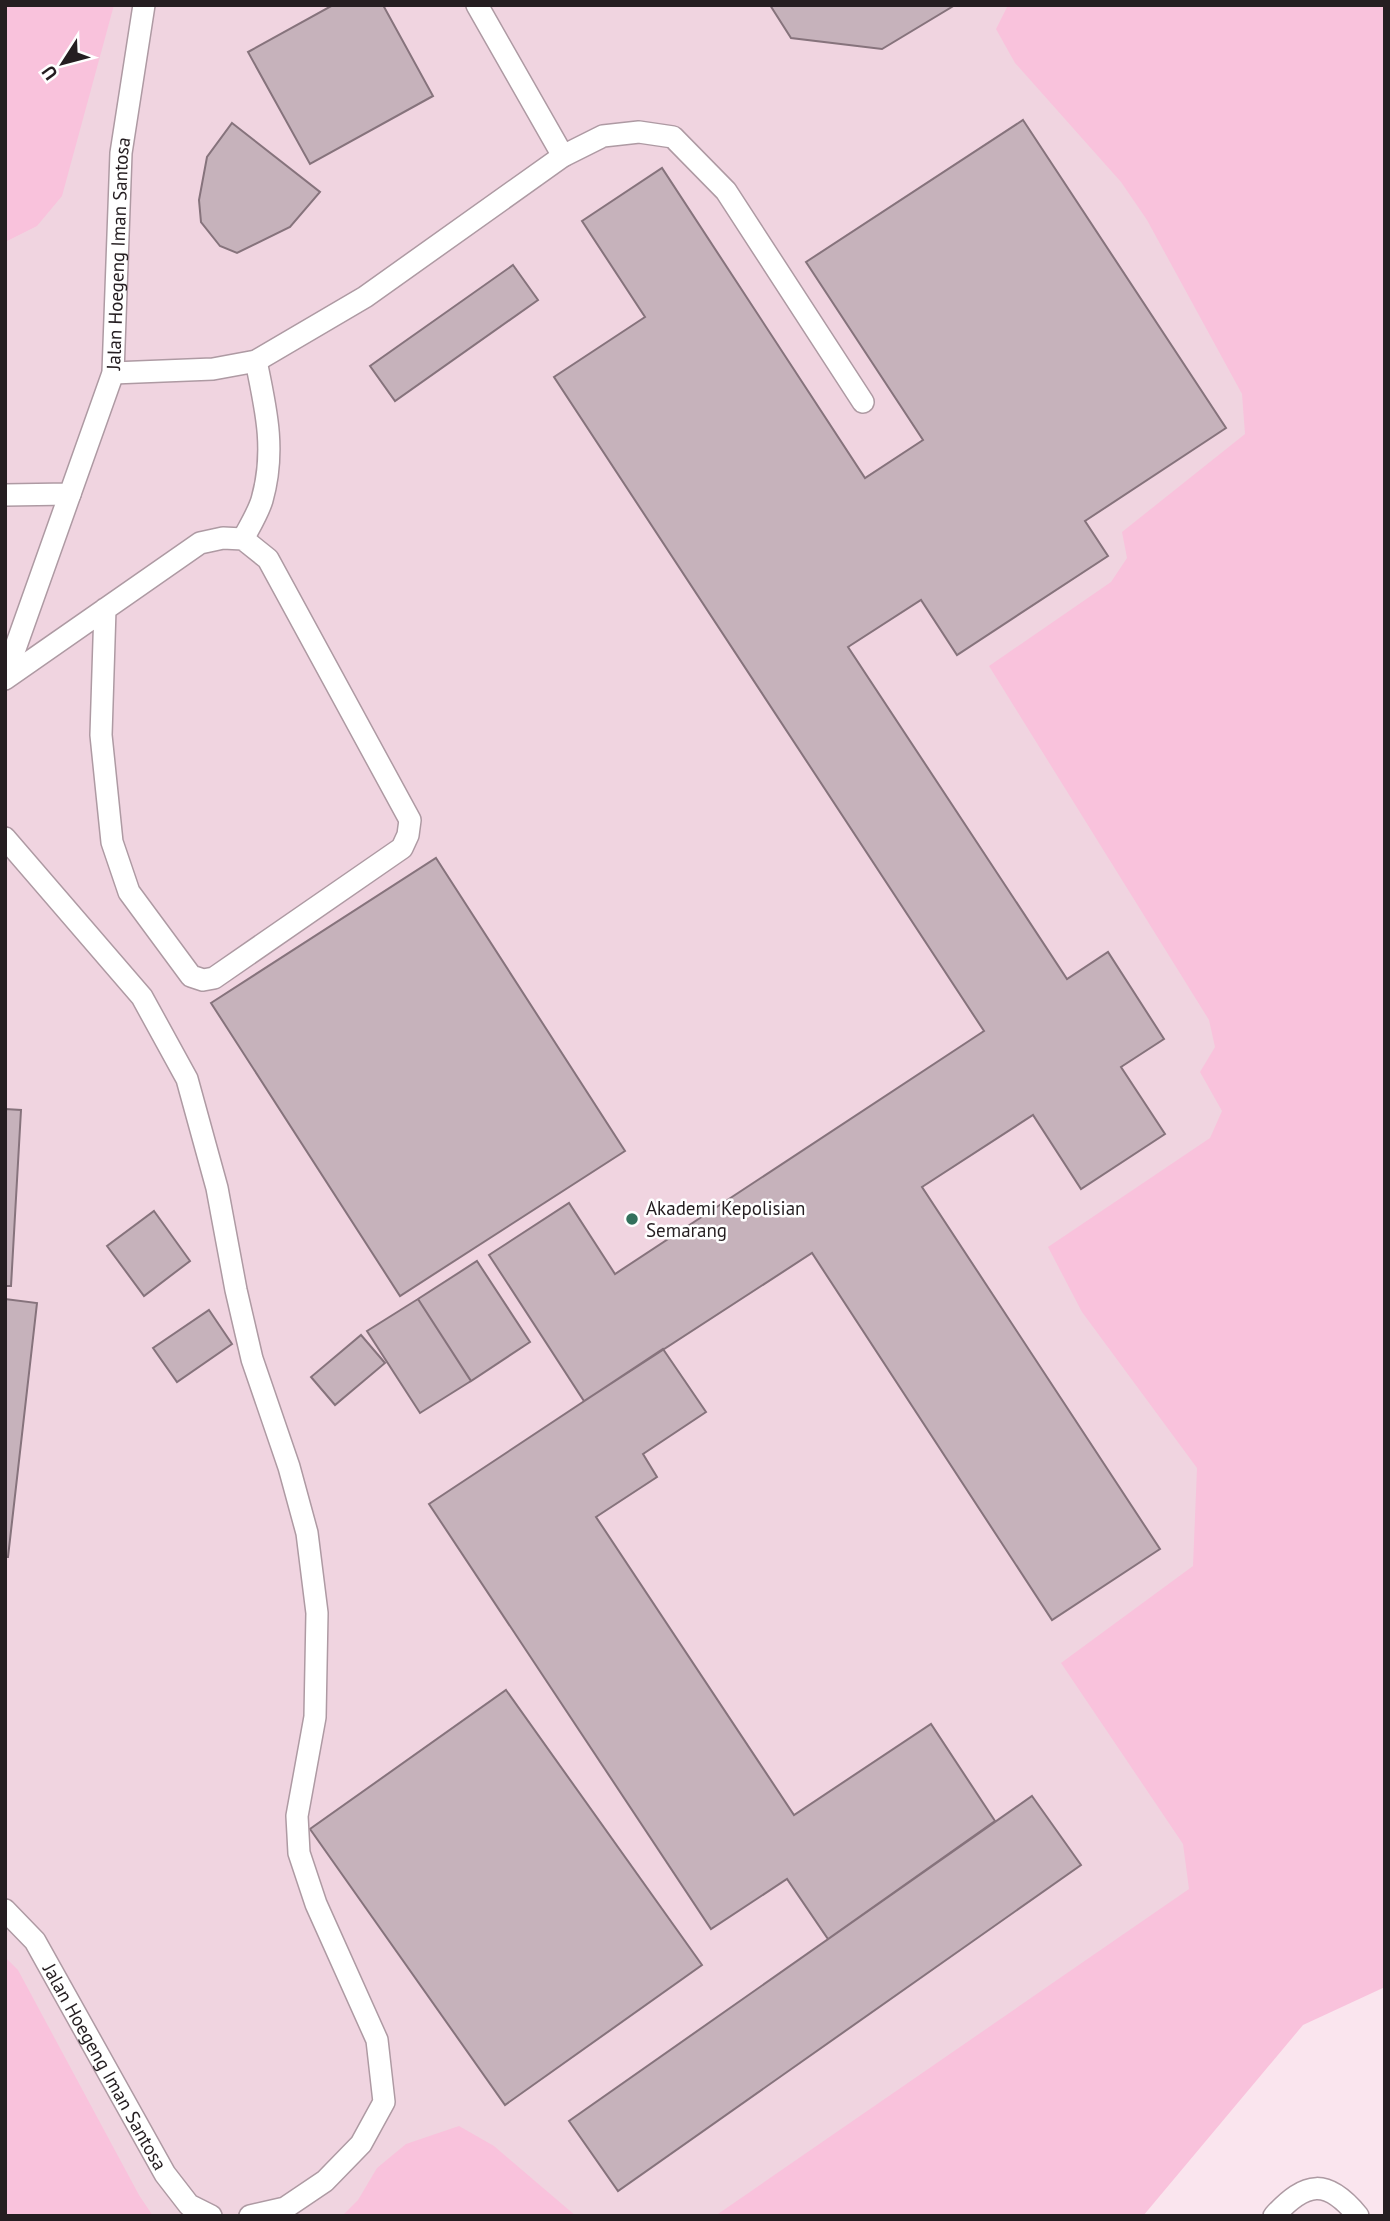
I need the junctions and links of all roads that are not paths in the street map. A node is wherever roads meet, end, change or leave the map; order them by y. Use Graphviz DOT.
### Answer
graph roads {
  1 [pos="144,5"];
  2 [pos="477,5"];
  3 [pos="563,156"];
  4 [pos="256,361"];
  5 [pos="113,373"];
  6 [pos="863,402"];
  7 [pos="70,494"];
  8 [pos="5,495"];
  9 [pos="243,539"];
  10 [pos="105,609"];
  11 [pos="5,678"];
  12 [pos="5,838"];
  13 [pos="5,1910"];
  14 [pos="211,2216"];
  15 [pos="250,2216"];
  16 [pos="1274,2216"];
  17 [pos="1358,2216"];
  1 -- 5 [label="lane, Jalan Hoegeng Iman Santosa"];
  2 -- 3 [label="lane"];
  3 -- 4 [label="lane"];
  3 -- 6 [label="lane"];
  4 -- 5 [label="lane"];
  4 -- 9 [label="lane"];
  5 -- 7 [label="lane, Jalan Hoegeng Iman Santosa"];
  7 -- 8 [label="lane"];
  7 -- 11 [label="lane, Jalan Hoegeng Iman Santosa"];
  9 -- 10 [label="lane"];
  9 -- 10 [label="lane"];
  10 -- 11 [label="lane"];
  12 -- 15 [label="lane"];
  13 -- 14 [label="lane, Jalan Hoegeng Iman Santosa"];
  16 -- 17 [label="lane"];
}
